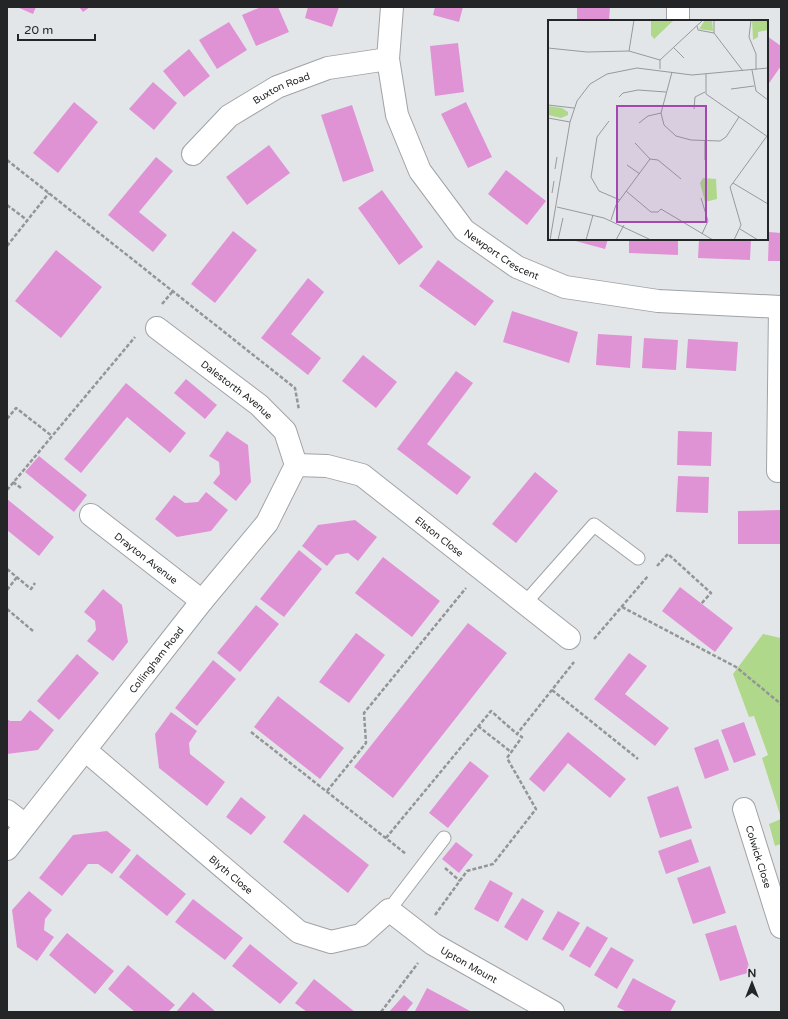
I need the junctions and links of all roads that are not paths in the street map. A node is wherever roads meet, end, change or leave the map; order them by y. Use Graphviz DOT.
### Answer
graph roads {
  1 [pos="392,7"];
  2 [pos="678,7"];
  3 [pos="678,20"];
  4 [pos="388,59"];
  5 [pos="193,154"];
  6 [pos="781,307"];
  7 [pos="151,324"];
  8 [pos="296,465"];
  9 [pos="778,471"];
  10 [pos="91,515"];
  11 [pos="638,558"];
  12 [pos="202,601"];
  13 [pos="525,603"];
  14 [pos="576,644"];
  15 [pos="85,750"];
  16 [pos="744,809"];
  17 [pos="7,810"];
  18 [pos="25,825"];
  19 [pos="444,838"];
  20 [pos="7,849"];
  21 [pos="389,910"];
  22 [pos="781,927"];
  23 [pos="553,1012"];
  1 -- 4 [label="street, Newport Crescent"];
  2 -- 3 [label="street"];
  4 -- 5 [label="street, Buxton Road"];
  4 -- 6 [label="street, Newport Crescent"];
  6 -- 9 [label="street"];
  7 -- 8 [label="street, Dalestorth Avenue"];
  8 -- 12 [label="street, Collingham Road"];
  8 -- 13 [label="street, Elston Close"];
  10 -- 12 [label="street, Drayton Avenue"];
  11 -- 13 [label="lane"];
  12 -- 15 [label="street, Collingham Road"];
  13 -- 14 [label="street, Elston Close"];
  15 -- 18 [label="street, Collingham Road"];
  15 -- 21 [label="street, Blyth Close"];
  16 -- 22 [label="street, Colwick Close"];
  17 -- 18 [label="street"];
  18 -- 20 [label="street, Collingham Road"];
  19 -- 21 [label="lane"];
  21 -- 23 [label="street, Upton Mount"];
}
